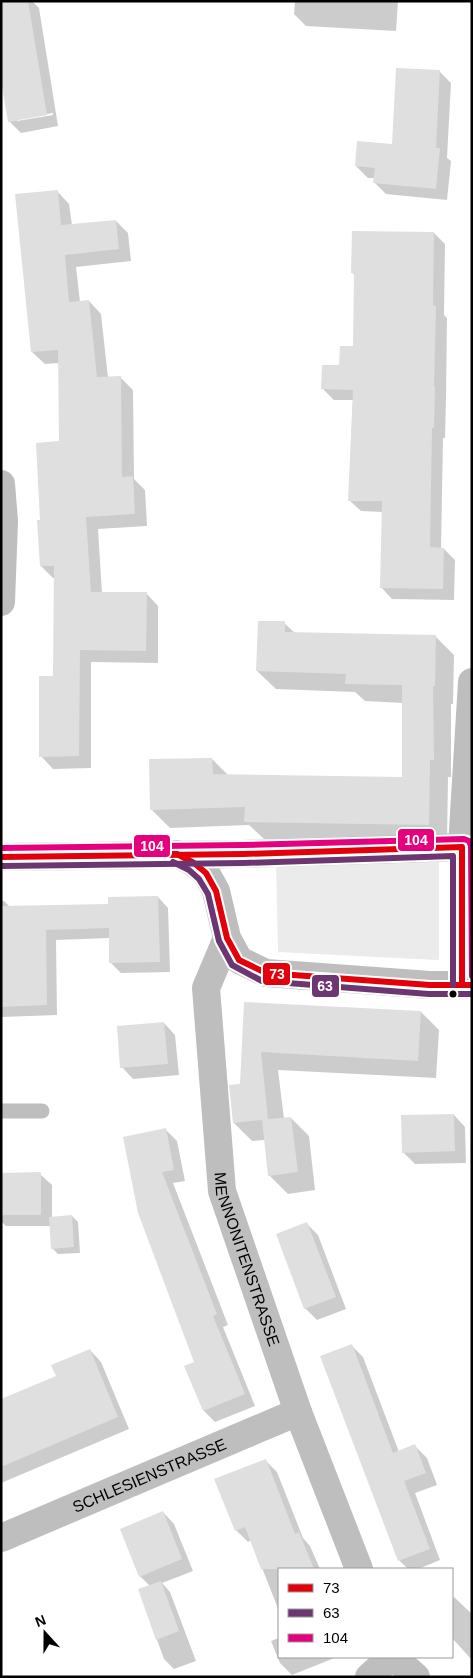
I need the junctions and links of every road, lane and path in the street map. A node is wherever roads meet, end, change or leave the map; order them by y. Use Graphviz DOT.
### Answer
graph roads {
  1 [pos="1,484"];
  2 [pos="1,602"];
  3 [pos="472,682"];
  4 [pos="462,848"];
  5 [pos="177,854"];
  6 [pos="1,857"];
  7 [pos="227,938"];
  8 [pos="467,985"];
  9 [pos="1,1111"];
  10 [pos="42,1111"];
  11 [pos="298,1412"];
  12 [pos="1,1538"];
  13 [pos="359,1568"];
  14 [pos="392,1658"];
  15 [pos="394,1658"];
  16 [pos="369,1677"];
  17 [pos="416,1677"];
  1 -- 2 [label="street"];
  3 -- 4 [label="street"];
  4 -- 5 [label="street"];
  4 -- 8 [label="street"];
  5 -- 6 [label="street"];
  5 -- 7 [label="street"];
  7 -- 8 [label="street"];
  7 -- 11 [label="street, MENNONITENSTRASSE"];
  9 -- 10 [label="lane"];
  11 -- 12 [label="street, SCHLESIENSTRASSE"];
  11 -- 13 [label="street, MENNONITENSTRASSE"];
  14 -- 16 [label="street"];
  15 -- 17 [label="street"];
}
